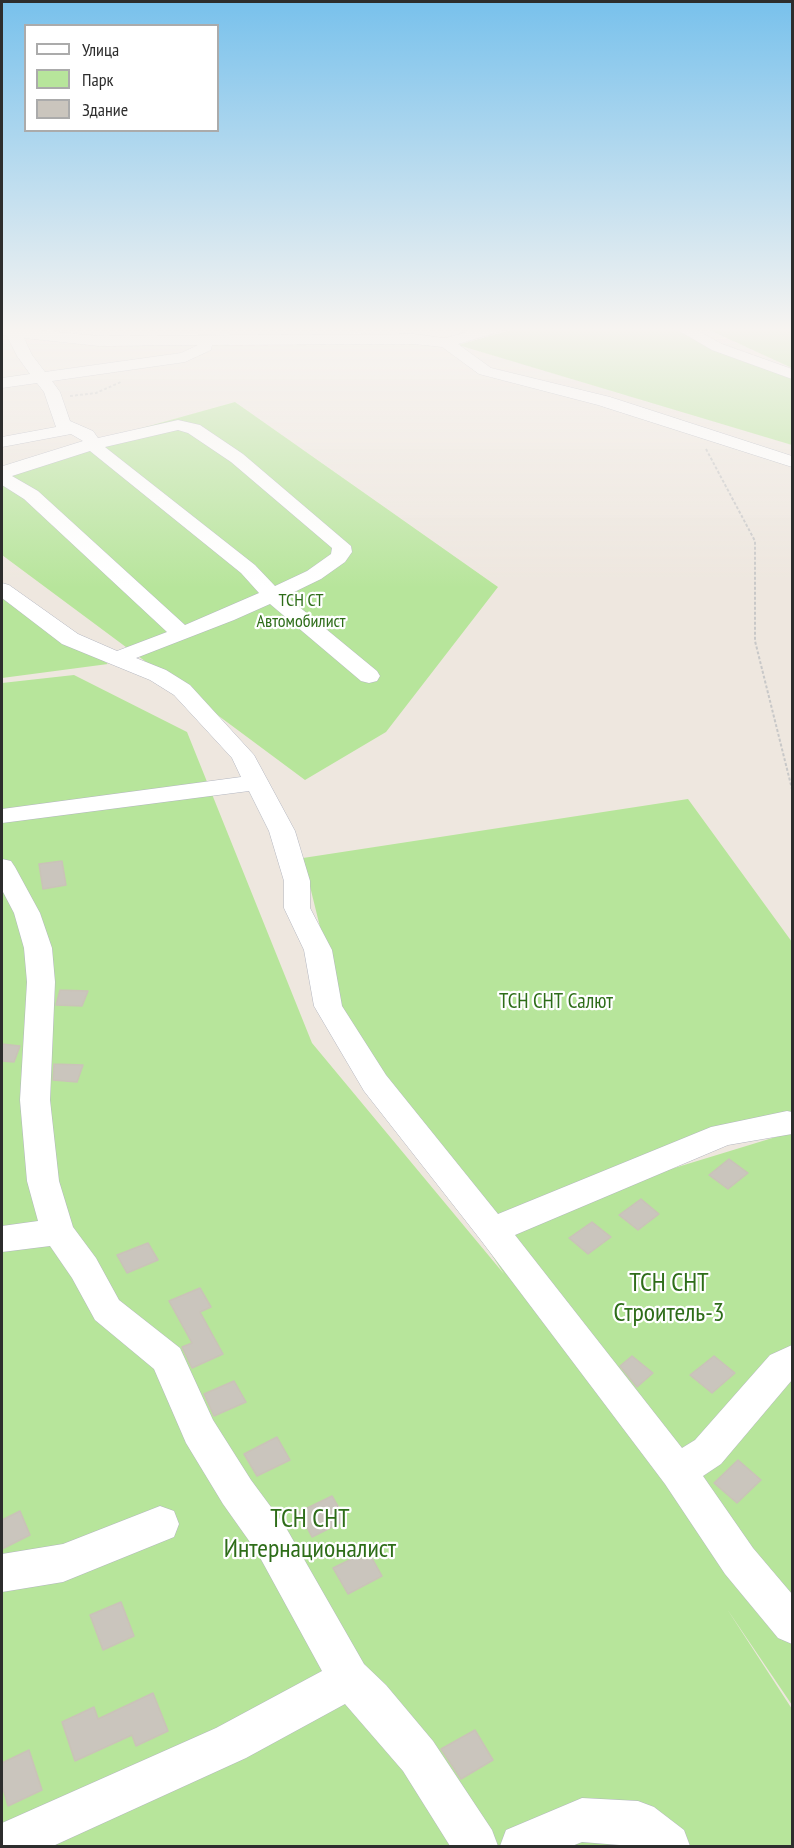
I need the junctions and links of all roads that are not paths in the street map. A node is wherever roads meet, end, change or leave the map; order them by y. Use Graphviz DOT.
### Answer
graph roads {
  1 [pos="59,415"];
  2 [pos="648,415"];
  3 [pos="73,429"];
  4 [pos="2,442"];
  5 [pos="93,444"];
  6 [pos="792,462"];
  7 [pos="2,476"];
  8 [pos="2,589"];
  9 [pos="272,595"];
  10 [pos="181,633"];
  11 [pos="118,658"];
  12 [pos="369,676"];
  13 [pos="258,782"];
  14 [pos="2,816"];
  15 [pos="2,867"];
  16 [pos="792,1123"];
  17 [pos="492,1230"];
  18 [pos="58,1232"];
  19 [pos="2,1239"];
  20 [pos="792,1360"];
  21 [pos="678,1472"];
  22 [pos="160,1524"];
  23 [pos="2,1573"];
  24 [pos="792,1624"];
  25 [pos="349,1679"];
  26 [pos="3,1846"];
  27 [pos="477,1846"];
  28 [pos="522,1846"];
  29 [pos="668,1846"];
  1 -- 3 [label="street"];
  2 -- 6 [label="street"];
  3 -- 4 [label="street"];
  3 -- 5 [label="street"];
  5 -- 7 [label="street"];
  5 -- 9 [label="street"];
  5 -- 9 [label="street"];
  7 -- 10 [label="street"];
  8 -- 11 [label="street"];
  9 -- 10 [label="street"];
  9 -- 12 [label="street"];
  10 -- 11 [label="street"];
  11 -- 13 [label="street"];
  13 -- 14 [label="street"];
  13 -- 17 [label="street"];
  15 -- 18 [label="street"];
  16 -- 17 [label="street"];
  17 -- 21 [label="street"];
  18 -- 19 [label="street"];
  18 -- 25 [label="street"];
  20 -- 21 [label="street"];
  21 -- 24 [label="street"];
  22 -- 23 [label="street"];
  25 -- 26 [label="street"];
  25 -- 27 [label="street"];
  28 -- 29 [label="street"];
}
